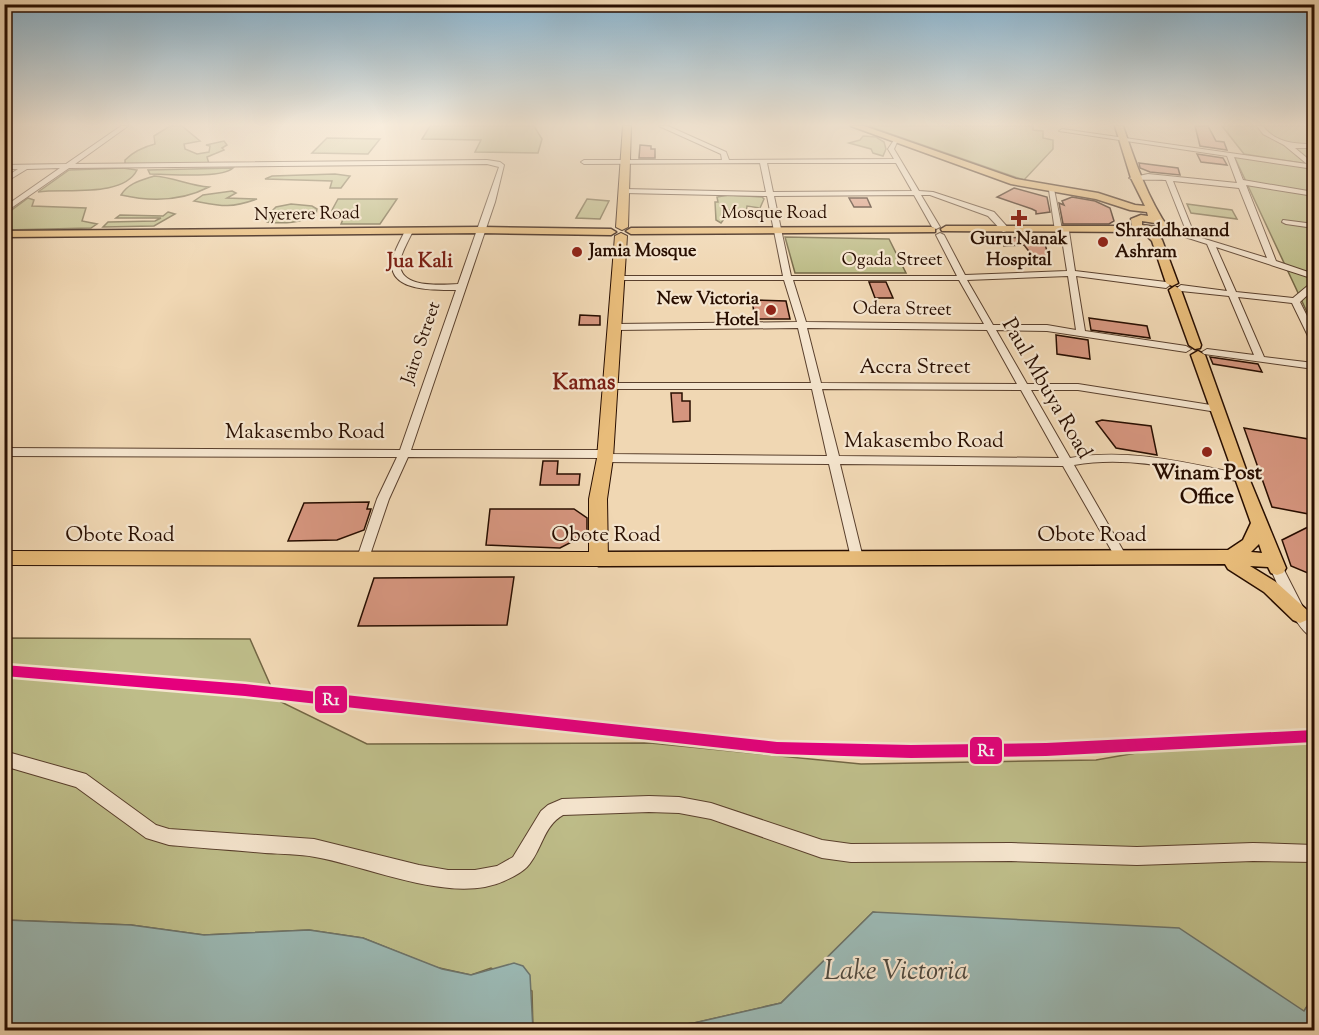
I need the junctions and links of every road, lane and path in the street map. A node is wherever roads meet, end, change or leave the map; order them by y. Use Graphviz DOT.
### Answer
graph roads {
  1 [pos="58,174"];
  2 [pos="499,174"];
  3 [pos="624,174"];
  4 [pos="765,174"];
  5 [pos="905,174"];
  6 [pos="992,174"];
  7 [pos="1128,174"];
  8 [pos="1238,174"];
  9 [pos="1169,178"];
  10 [pos="1242,184"];
  11 [pos="1131,186"];
  12 [pos="1052,190"];
  13 [pos="624,191"];
  14 [pos="915,192"];
  15 [pos="770,194"];
  16 [pos="1314,194"];
  17 [pos="1098,196"];
  18 [pos="1146,197"];
  19 [pos="1130,206"];
  20 [pos="4,211"];
  21 [pos="1153,215"];
  22 [pos="1286,222"];
  23 [pos="1142,226"];
  24 [pos="1314,226"];
  25 [pos="481,230"];
  26 [pos="777,230"];
  27 [pos="1006,230"];
  28 [pos="409,231"];
  29 [pos="621,231"];
  30 [pos="939,231"];
  31 [pos="1062,231"];
  32 [pos="1162,232"];
  33 [pos="4,234"];
  34 [pos="1192,237"];
  35 [pos="1210,242"];
  36 [pos="1273,263"];
  37 [pos="1071,273"];
  38 [pos="1314,277"];
  39 [pos="618,278"];
  40 [pos="788,278"];
  41 [pos="962,278"];
  42 [pos="1314,285"];
  43 [pos="1174,286"];
  44 [pos="459,287"];
  45 [pos="1230,294"];
  46 [pos="1295,301"];
  47 [pos="802,326"];
  48 [pos="616,327"];
  49 [pos="991,327"];
  50 [pos="1081,333"];
  51 [pos="1314,338"];
  52 [pos="1197,350"];
  53 [pos="1260,358"];
  54 [pos="1314,366"];
  55 [pos="1024,385"];
  56 [pos="611,386"];
  57 [pos="816,387"];
  58 [pos="1217,409"];
  59 [pos="4,452"];
  60 [pos="404,453"];
  61 [pos="605,456"];
  62 [pos="834,461"];
  63 [pos="1067,462"];
  64 [pos="1241,478"];
  65 [pos="1258,524"];
  66 [pos="4,558"];
  67 [pos="363,558"];
  68 [pos="857,558"];
  69 [pos="599,559"];
  70 [pos="1122,560"];
  71 [pos="1233,560"];
  72 [pos="1275,565"];
  73 [pos="1300,615"];
  74 [pos="1314,632"];
  75 [pos="4,758"];
  76 [pos="1314,854"];
  1 -- 20 [label="street"];
  2 -- 25 [label="street, Jairo Street"];
  3 -- 13 [label="highway"];
  4 -- 15 [label="street"];
  5 -- 14 [label="street, Paul Mbuya Road"];
  6 -- 12 [label="main road"];
  7 -- 11 [label="main road"];
  8 -- 10 [label="street"];
  9 -- 10 [label="street"];
  9 -- 11 [label="street"];
  9 -- 34 [label="street"];
  10 -- 16 [label="street"];
  10 -- 36 [label="street"];
  11 -- 17 [label="main road"];
  11 -- 18 [label="main road"];
  11 -- 18 [label="main road"];
  11 -- 19 [label="main road"];
  12 -- 17 [label="main road"];
  12 -- 31 [label="street"];
  13 -- 15 [label="street"];
  13 -- 29 [label="highway"];
  14 -- 15 [label="street"];
  14 -- 27 [label="street"];
  14 -- 30 [label="street, Paul Mbuya Road"];
  15 -- 26 [label="street"];
  17 -- 19 [label="main road"];
  18 -- 21 [label="main road"];
  19 -- 21 [label="main road"];
  19 -- 23 [label="main road"];
  21 -- 23 [label="main road, Mosque Road"];
  21 -- 32 [label="main road"];
  22 -- 24 [label="street"];
  23 -- 31 [label="main road, Mosque Road"];
  23 -- 32 [label="main road"];
  25 -- 28 [label="main road, Nyerere Road"];
  25 -- 29 [label="main road, Nyerere Road"];
  25 -- 44 [label="street, Jairo Street"];
  26 -- 29 [label="main road, Mosque Road"];
  26 -- 30 [label="main road, Mosque Road"];
  26 -- 40 [label="street"];
  27 -- 30 [label="main road, Mosque Road"];
  27 -- 31 [label="main road, Mosque Road"];
  28 -- 33 [label="main road, Nyerere Road"];
  28 -- 44 [label="street"];
  29 -- 39 [label="highway"];
  30 -- 41 [label="street, Paul Mbuya Road"];
  31 -- 37 [label="street"];
  32 -- 34 [label="street"];
  32 -- 43 [label="main road"];
  34 -- 35 [label="street"];
  35 -- 36 [label="street"];
  35 -- 45 [label="street"];
  36 -- 38 [label="street"];
  37 -- 41 [label="street, Ogada Street"];
  37 -- 43 [label="street, Ogada Street"];
  37 -- 50 [label="street"];
  39 -- 40 [label="street, Ogada Street"];
  39 -- 48 [label="highway"];
  40 -- 41 [label="street, Ogada Street"];
  40 -- 47 [label="street"];
  41 -- 49 [label="street, Paul Mbuya Road"];
  42 -- 46 [label="street"];
  43 -- 45 [label="street, Ogada Street"];
  43 -- 52 [label="main road"];
  44 -- 60 [label="street, Jairo Street"];
  45 -- 46 [label="street, Ogada Street"];
  45 -- 53 [label="street"];
  46 -- 51 [label="street"];
  47 -- 48 [label="street, Odera Street"];
  47 -- 49 [label="street, Odera Street"];
  47 -- 57 [label="street"];
  48 -- 56 [label="highway"];
  49 -- 50 [label="street, Odera Street"];
  49 -- 55 [label="street, Paul Mbuya Road"];
  50 -- 52 [label="street, Odera Street"];
  52 -- 53 [label="street, Odera Street"];
  52 -- 58 [label="main road"];
  53 -- 54 [label="street, Odera Street"];
  55 -- 57 [label="street, Accra Street"];
  55 -- 58 [label="street, Accra Street"];
  55 -- 63 [label="street, Paul Mbuya Road"];
  56 -- 57 [label="street, Accra Street"];
  56 -- 61 [label="highway"];
  57 -- 62 [label="street"];
  58 -- 64 [label="main road"];
  59 -- 60 [label="street, Makasembo Road"];
  60 -- 61 [label="street, Makasembo Road"];
  60 -- 67 [label="street, Jairo Street"];
  61 -- 62 [label="street, Makasembo Road"];
  61 -- 69 [label="highway"];
  62 -- 63 [label="street, Makasembo Road"];
  62 -- 68 [label="street"];
  63 -- 64 [label="street, Makasembo Road"];
  63 -- 70 [label="street, Paul Mbuya Road"];
  64 -- 65 [label="main road"];
  65 -- 71 [label="main road"];
  65 -- 72 [label="main road"];
  66 -- 67 [label="highway, Obote Road"];
  67 -- 69 [label="highway, Obote Road"];
  68 -- 69 [label="main road, Obote Road"];
  68 -- 70 [label="main road, Obote Road"];
  70 -- 71 [label="main road, Obote Road"];
  71 -- 72 [label="main road"];
  71 -- 73 [label="main road"];
  72 -- 73 [label="street"];
  73 -- 74 [label="street"];
  75 -- 76 [label="street"];
}
